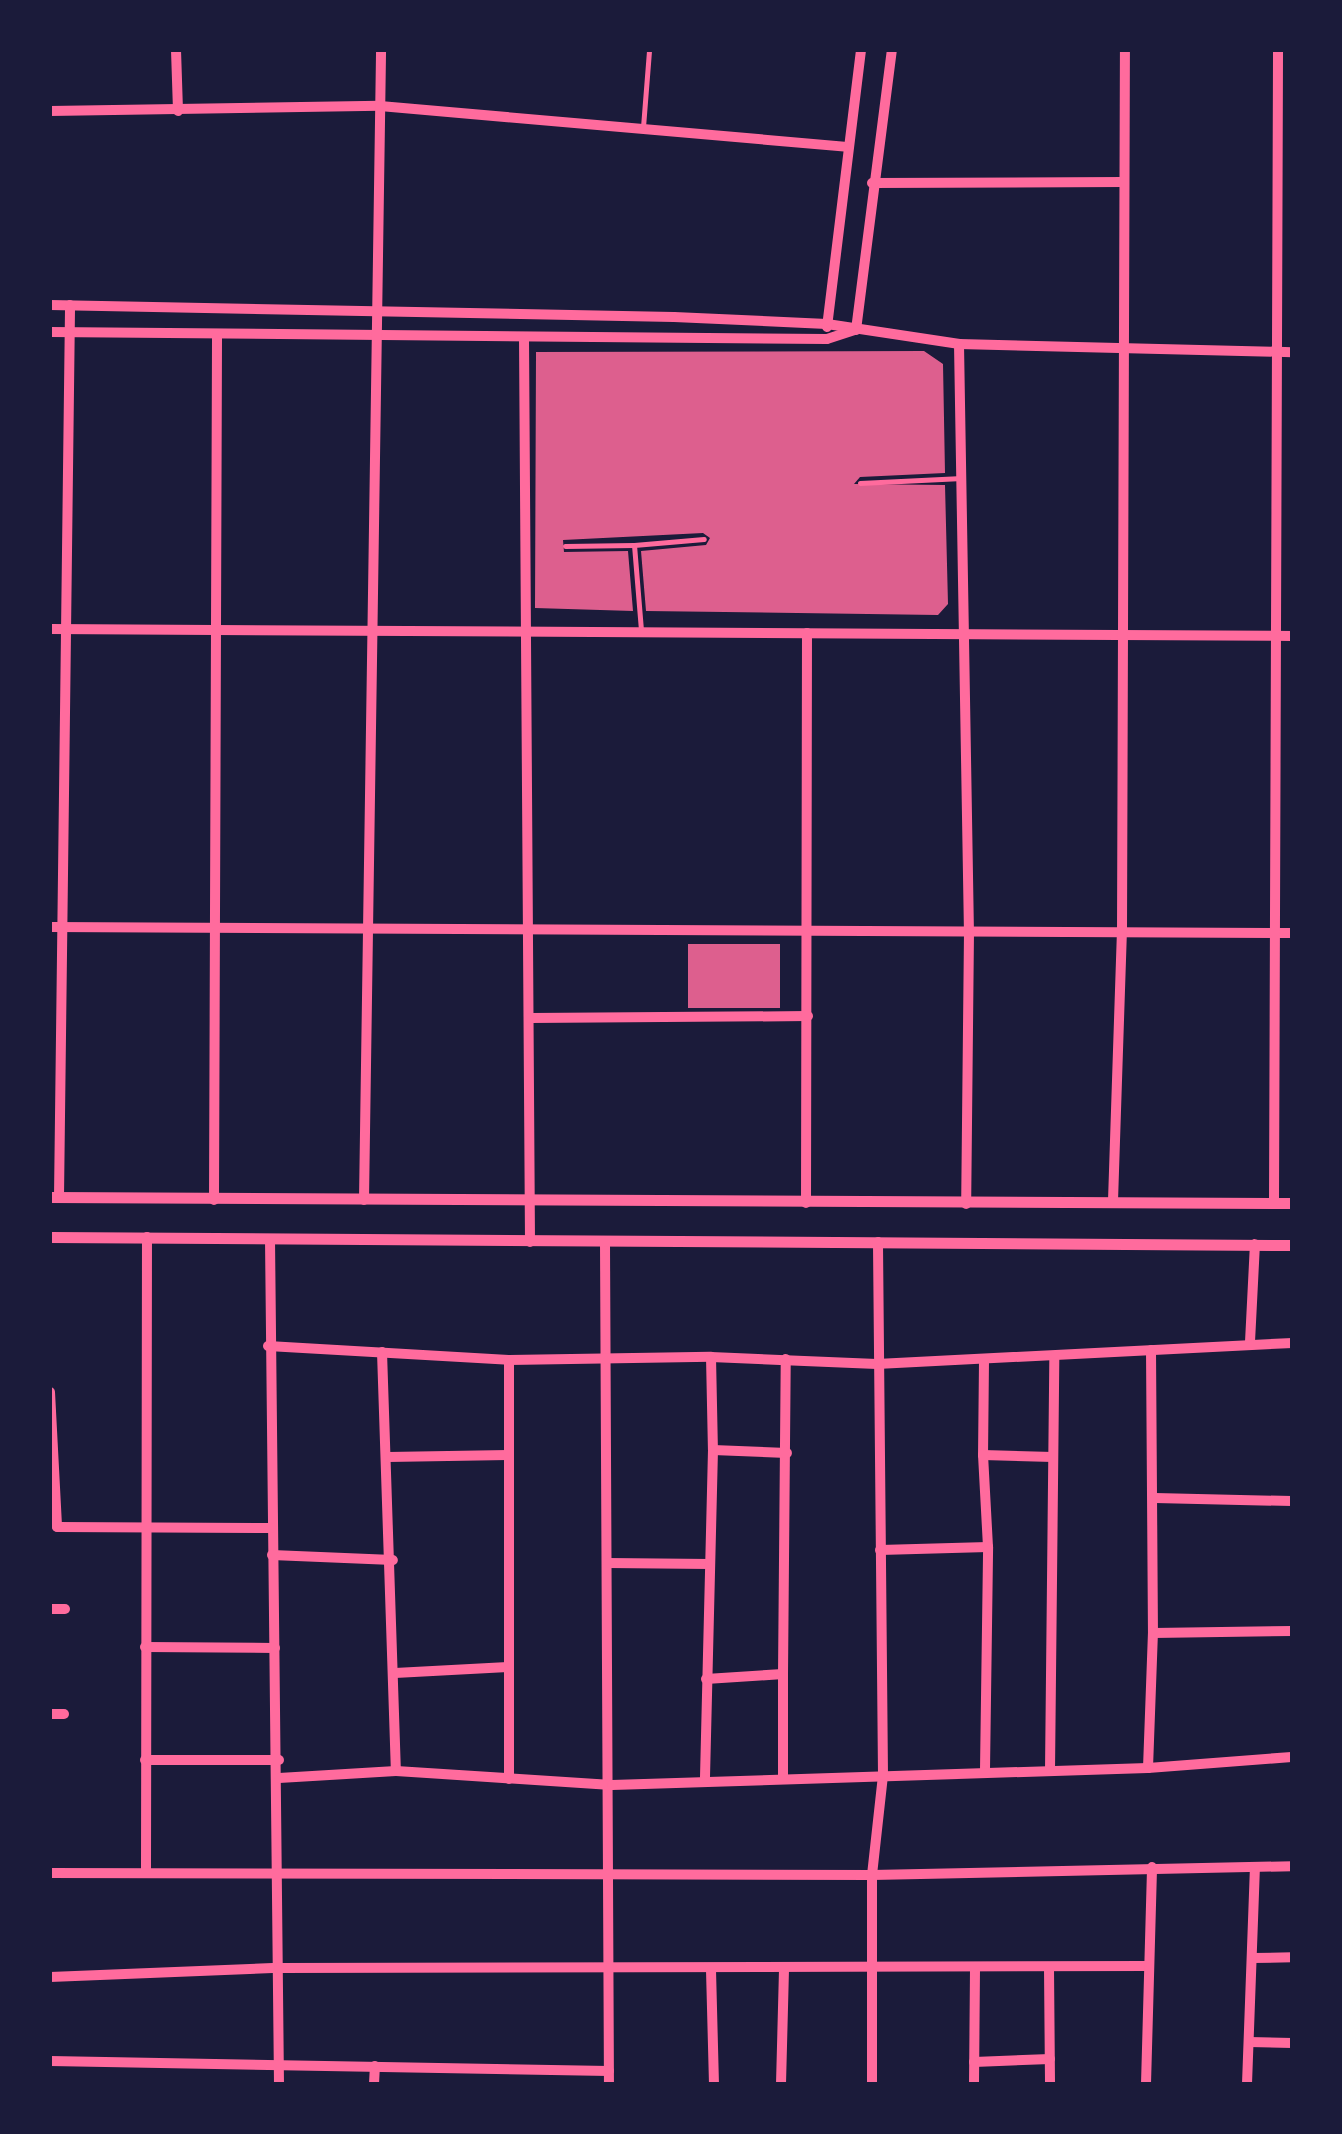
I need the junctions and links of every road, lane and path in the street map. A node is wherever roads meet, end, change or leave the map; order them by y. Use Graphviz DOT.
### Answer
graph roads {
  1 [pos="176,50"];
  2 [pos="381,50"];
  3 [pos="649,50"];
  4 [pos="861,50"];
  5 [pos="892,50"];
  6 [pos="1125,50"];
  7 [pos="1278,50"];
  8 [pos="380,106"];
  9 [pos="178,110"];
  10 [pos="50,111"];
  11 [pos="642,131"];
  12 [pos="844,147"];
  13 [pos="1124,182"];
  14 [pos="872,183"];
  15 [pos="50,305"];
  16 [pos="70,305"];
  17 [pos="374,311"];
  18 [pos="827,324"];
  19 [pos="856,330"];
  20 [pos="50,332"];
  21 [pos="69,332"];
  22 [pos="217,335"];
  23 [pos="375,336"];
  24 [pos="524,337"];
  25 [pos="828,339"];
  26 [pos="959,344"];
  27 [pos="1124,348"];
  28 [pos="1277,352"];
  29 [pos="1292,352"];
  30 [pos="964,478"];
  31 [pos="860,483"];
  32 [pos="704,538"];
  33 [pos="565,546"];
  34 [pos="634,546"];
  35 [pos="50,629"];
  36 [pos="67,629"];
  37 [pos="213,630"];
  38 [pos="641,630"];
  39 [pos="372,631"];
  40 [pos="522,632"];
  41 [pos="807,634"];
  42 [pos="966,634"];
  43 [pos="1123,636"];
  44 [pos="1276,636"];
  45 [pos="1292,636"];
  46 [pos="50,927"];
  47 [pos="65,927"];
  48 [pos="217,928"];
  49 [pos="371,928"];
  50 [pos="528,929"];
  51 [pos="806,931"];
  52 [pos="969,932"];
  53 [pos="1122,932"];
  54 [pos="1274,934"];
  55 [pos="1292,934"];
  56 [pos="808,1016"];
  57 [pos="530,1018"];
  58 [pos="55,1198"];
  59 [pos="214,1200"];
  60 [pos="364,1200"];
  61 [pos="529,1200"];
  62 [pos="1113,1201"];
  63 [pos="1274,1202"];
  64 [pos="1292,1202"];
  65 [pos="806,1204"];
  66 [pos="966,1204"];
  67 [pos="50,1236"];
  68 [pos="146,1237"];
  69 [pos="270,1239"];
  70 [pos="530,1242"];
  71 [pos="878,1242"];
  72 [pos="605,1243"];
  73 [pos="1255,1244"];
  74 [pos="1292,1245"];
  75 [pos="1250,1342"];
  76 [pos="1292,1342"];
  77 [pos="268,1346"];
  78 [pos="1152,1350"];
  79 [pos="382,1352"];
  80 [pos="712,1357"];
  81 [pos="1054,1357"];
  82 [pos="786,1359"];
  83 [pos="509,1360"];
  84 [pos="984,1360"];
  85 [pos="605,1361"];
  86 [pos="877,1364"];
  87 [pos="50,1392"];
  88 [pos="713,1450"];
  89 [pos="787,1453"];
  90 [pos="508,1455"];
  91 [pos="983,1455"];
  92 [pos="388,1456"];
  93 [pos="1053,1457"];
  94 [pos="1154,1498"];
  95 [pos="1292,1502"];
  96 [pos="145,1526"];
  97 [pos="271,1528"];
  98 [pos="988,1547"];
  99 [pos="880,1550"];
  100 [pos="272,1555"];
  101 [pos="393,1560"];
  102 [pos="608,1564"];
  103 [pos="710,1564"];
  104 [pos="50,1609"];
  105 [pos="65,1609"];
  106 [pos="1292,1631"];
  107 [pos="1153,1633"];
  108 [pos="145,1648"];
  109 [pos="276,1648"];
  110 [pos="508,1668"];
  111 [pos="395,1673"];
  112 [pos="783,1674"];
  113 [pos="706,1679"];
  114 [pos="50,1714"];
  115 [pos="64,1714"];
  116 [pos="1292,1756"];
  117 [pos="146,1760"];
  118 [pos="279,1760"];
  119 [pos="1148,1768"];
  120 [pos="985,1770"];
  121 [pos="396,1771"];
  122 [pos="1050,1771"];
  123 [pos="883,1775"];
  124 [pos="782,1777"];
  125 [pos="280,1778"];
  126 [pos="705,1778"];
  127 [pos="508,1779"];
  128 [pos="612,1784"];
  129 [pos="1292,1866"];
  130 [pos="1152,1867"];
  131 [pos="1255,1867"];
  132 [pos="279,1869"];
  133 [pos="146,1871"];
  134 [pos="610,1871"];
  135 [pos="50,1873"];
  136 [pos="872,1875"];
  137 [pos="1292,1957"];
  138 [pos="1253,1958"];
  139 [pos="1148,1966"];
  140 [pos="279,1968"];
  141 [pos="1048,1968"];
  142 [pos="610,1969"];
  143 [pos="975,1969"];
  144 [pos="711,1970"];
  145 [pos="784,1970"];
  146 [pos="873,1970"];
  147 [pos="50,1978"];
  148 [pos="1249,2042"];
  149 [pos="1292,2043"];
  150 [pos="1050,2059"];
  151 [pos="50,2060"];
  152 [pos="974,2062"];
  153 [pos="375,2066"];
  154 [pos="279,2068"];
  155 [pos="502,2068"];
  156 [pos="610,2071"];
  157 [pos="278,2084"];
  158 [pos="374,2084"];
  159 [pos="502,2084"];
  160 [pos="609,2084"];
  161 [pos="714,2084"];
  162 [pos="781,2084"];
  163 [pos="872,2084"];
  164 [pos="974,2084"];
  165 [pos="1050,2084"];
  166 [pos="1146,2084"];
  167 [pos="1247,2084"];
  1 -- 9 [label="street"];
  2 -- 8 [label="street"];
  3 -- 11 [label="lane"];
  4 -- 12 [label="street"];
  5 -- 14 [label="street"];
  6 -- 13 [label="street"];
  7 -- 28 [label="street"];
  8 -- 9 [label="street"];
  8 -- 11 [label="street"];
  8 -- 17 [label="street"];
  9 -- 10 [label="street"];
  11 -- 12 [label="street"];
  12 -- 18 [label="street"];
  13 -- 14 [label="street"];
  13 -- 27 [label="street"];
  14 -- 19 [label="street"];
  15 -- 16 [label="street"];
  16 -- 17 [label="street"];
  16 -- 21 [label="street"];
  17 -- 18 [label="street"];
  17 -- 23 [label="street"];
  18 -- 19 [label="street"];
  18 -- 25 [label="street"];
  19 -- 25 [label="street"];
  19 -- 26 [label="street"];
  20 -- 21 [label="street"];
  21 -- 22 [label="street"];
  21 -- 36 [label="street"];
  22 -- 23 [label="street"];
  22 -- 37 [label="street"];
  23 -- 24 [label="street"];
  23 -- 39 [label="street"];
  24 -- 25 [label="street"];
  24 -- 40 [label="street"];
  26 -- 27 [label="street"];
  26 -- 30 [label="street"];
  27 -- 28 [label="street"];
  27 -- 43 [label="street"];
  28 -- 29 [label="street"];
  28 -- 44 [label="street"];
  30 -- 31 [label="lane"];
  30 -- 42 [label="street"];
  32 -- 34 [label="lane"];
  33 -- 34 [label="lane"];
  34 -- 38 [label="lane"];
  35 -- 36 [label="street"];
  36 -- 37 [label="street"];
  36 -- 47 [label="street"];
  37 -- 39 [label="street"];
  37 -- 48 [label="street"];
  38 -- 40 [label="street"];
  38 -- 41 [label="street"];
  39 -- 40 [label="street"];
  39 -- 49 [label="street"];
  40 -- 50 [label="street"];
  41 -- 42 [label="street"];
  41 -- 51 [label="street"];
  42 -- 43 [label="street"];
  42 -- 52 [label="street"];
  43 -- 44 [label="street"];
  43 -- 53 [label="street"];
  44 -- 45 [label="street"];
  44 -- 54 [label="street"];
  46 -- 47 [label="street"];
  47 -- 48 [label="street"];
  47 -- 58 [label="street"];
  48 -- 49 [label="street"];
  48 -- 59 [label="street"];
  49 -- 50 [label="street"];
  49 -- 60 [label="street"];
  50 -- 51 [label="street"];
  50 -- 57 [label="street"];
  51 -- 52 [label="street"];
  51 -- 56 [label="street"];
  52 -- 53 [label="street"];
  52 -- 66 [label="street"];
  53 -- 54 [label="street"];
  53 -- 62 [label="street"];
  54 -- 55 [label="street"];
  54 -- 63 [label="street"];
  56 -- 57 [label="street"];
  56 -- 65 [label="street"];
  57 -- 61 [label="street"];
  58 -- 59 [label="street"];
  59 -- 60 [label="street"];
  60 -- 61 [label="street"];
  61 -- 65 [label="street"];
  61 -- 70 [label="street"];
  62 -- 63 [label="street"];
  62 -- 66 [label="street"];
  63 -- 64 [label="street"];
  65 -- 66 [label="street"];
  67 -- 68 [label="street"];
  68 -- 69 [label="street"];
  68 -- 96 [label="street"];
  69 -- 70 [label="street"];
  69 -- 77 [label="street"];
  70 -- 72 [label="street"];
  71 -- 72 [label="street"];
  71 -- 73 [label="street"];
  71 -- 86 [label="street"];
  72 -- 85 [label="street"];
  73 -- 74 [label="street"];
  73 -- 75 [label="street"];
  75 -- 76 [label="street"];
  75 -- 78 [label="street"];
  77 -- 79 [label="street"];
  77 -- 97 [label="street"];
  78 -- 81 [label="street"];
  78 -- 94 [label="street"];
  79 -- 83 [label="street"];
  79 -- 92 [label="street"];
  80 -- 82 [label="street"];
  80 -- 85 [label="street"];
  80 -- 88 [label="street"];
  81 -- 84 [label="street"];
  81 -- 93 [label="street"];
  82 -- 86 [label="street"];
  82 -- 89 [label="street"];
  83 -- 85 [label="street"];
  83 -- 90 [label="street"];
  84 -- 86 [label="street"];
  84 -- 91 [label="street"];
  85 -- 102 [label="street"];
  86 -- 99 [label="street"];
  87 -- 96 [label="street"];
  88 -- 89 [label="street"];
  88 -- 103 [label="street"];
  89 -- 112 [label="street"];
  90 -- 92 [label="street"];
  90 -- 110 [label="street"];
  91 -- 93 [label="street"];
  91 -- 98 [label="street"];
  92 -- 101 [label="street"];
  93 -- 122 [label="street"];
  94 -- 95 [label="street"];
  94 -- 107 [label="street"];
  96 -- 97 [label="street"];
  96 -- 108 [label="street"];
  97 -- 100 [label="street"];
  98 -- 99 [label="street"];
  98 -- 120 [label="street"];
  99 -- 123 [label="street"];
  100 -- 101 [label="street"];
  100 -- 109 [label="street"];
  101 -- 111 [label="street"];
  102 -- 103 [label="street"];
  102 -- 128 [label="street"];
  103 -- 113 [label="street"];
  104 -- 105 [label="street"];
  106 -- 107 [label="street"];
  107 -- 119 [label="street"];
  108 -- 109 [label="street"];
  108 -- 117 [label="street"];
  109 -- 118 [label="street"];
  110 -- 111 [label="street"];
  110 -- 127 [label="street"];
  111 -- 121 [label="street"];
  112 -- 113 [label="street"];
  112 -- 124 [label="street"];
  113 -- 126 [label="street"];
  114 -- 115 [label="street"];
  116 -- 119 [label="street"];
  117 -- 118 [label="street"];
  117 -- 133 [label="street"];
  118 -- 125 [label="street"];
  119 -- 122 [label="street"];
  120 -- 122 [label="street"];
  120 -- 123 [label="street"];
  121 -- 125 [label="street"];
  121 -- 127 [label="street"];
  123 -- 124 [label="street"];
  123 -- 136 [label="street"];
  124 -- 126 [label="street"];
  125 -- 132 [label="street"];
  126 -- 128 [label="street"];
  127 -- 128 [label="street"];
  128 -- 134 [label="street"];
  129 -- 131 [label="street"];
  130 -- 131 [label="street"];
  130 -- 136 [label="street"];
  130 -- 139 [label="street"];
  131 -- 138 [label="street"];
  132 -- 133 [label="street"];
  132 -- 134 [label="street"];
  132 -- 140 [label="street"];
  133 -- 135 [label="street"];
  134 -- 136 [label="street"];
  134 -- 142 [label="street"];
  136 -- 146 [label="street"];
  137 -- 138 [label="street"];
  138 -- 148 [label="street"];
  139 -- 141 [label="street"];
  139 -- 166 [label="street"];
  140 -- 142 [label="street"];
  140 -- 147 [label="street"];
  140 -- 154 [label="street"];
  141 -- 143 [label="street"];
  141 -- 150 [label="street"];
  142 -- 144 [label="street"];
  142 -- 156 [label="street"];
  143 -- 146 [label="street"];
  143 -- 152 [label="street"];
  144 -- 145 [label="street"];
  144 -- 161 [label="street"];
  145 -- 146 [label="street"];
  145 -- 162 [label="street"];
  146 -- 163 [label="street"];
  148 -- 149 [label="street"];
  148 -- 167 [label="street"];
  150 -- 152 [label="street"];
  150 -- 165 [label="street"];
  151 -- 154 [label="street"];
  152 -- 164 [label="street"];
  153 -- 154 [label="street"];
  153 -- 155 [label="street"];
  153 -- 158 [label="street"];
  154 -- 157 [label="street"];
  155 -- 156 [label="street"];
  155 -- 159 [label="street"];
  156 -- 160 [label="street"];
}
